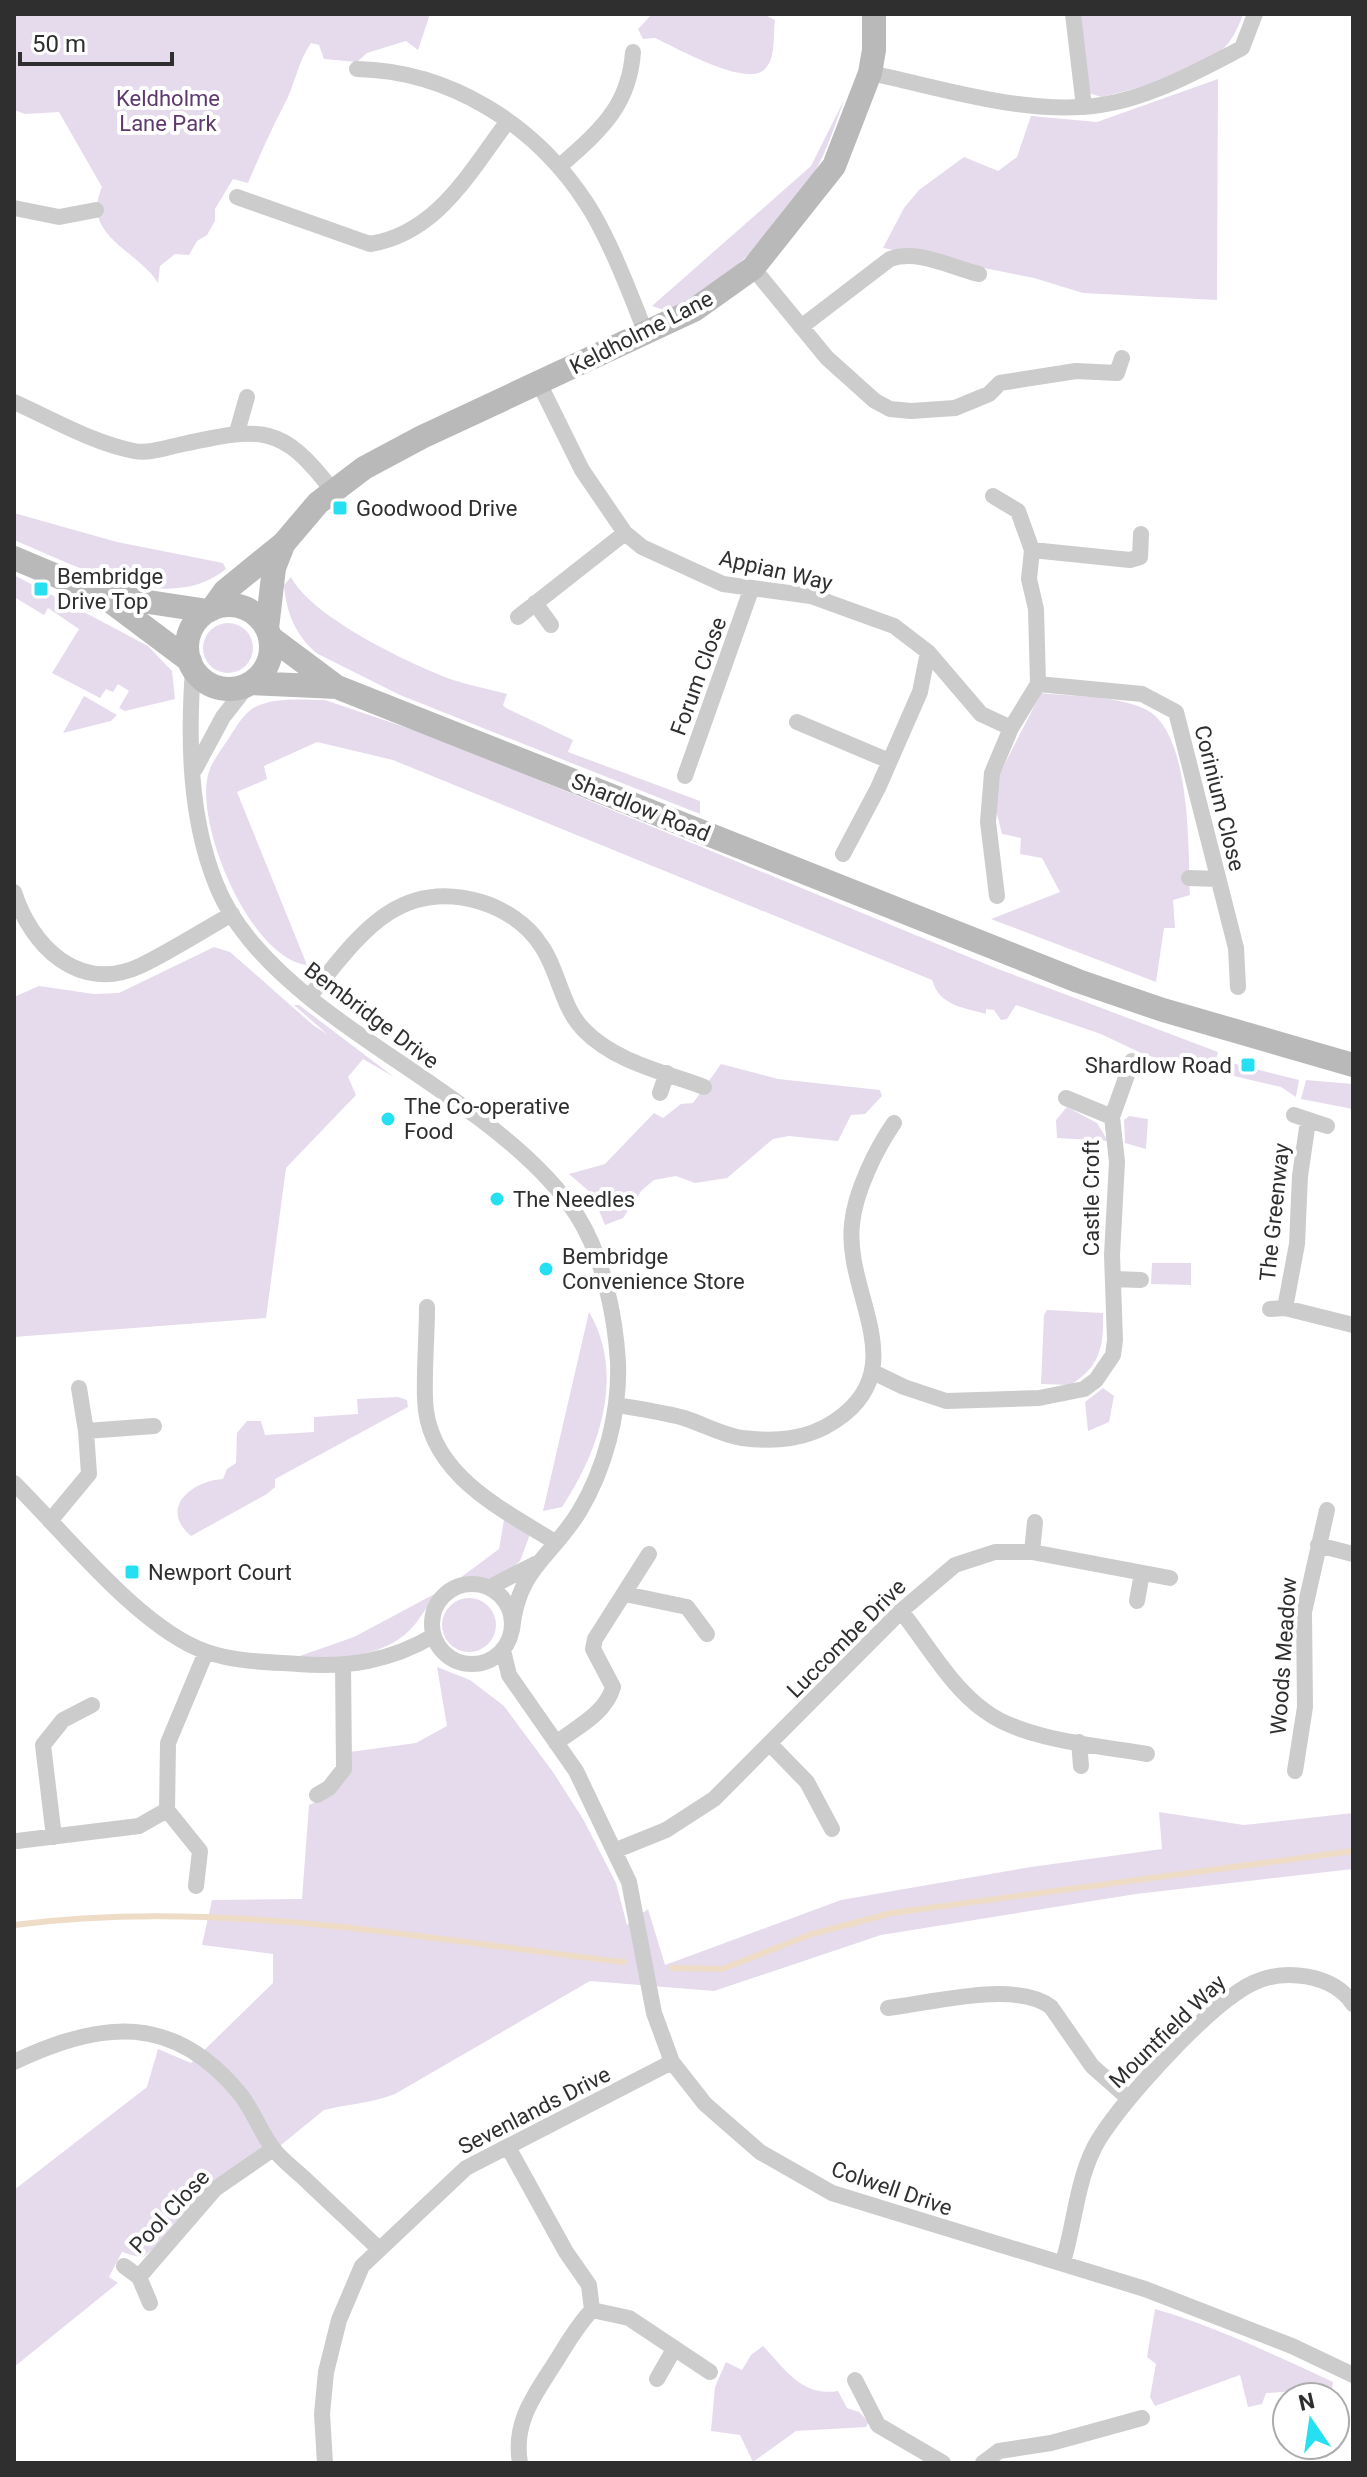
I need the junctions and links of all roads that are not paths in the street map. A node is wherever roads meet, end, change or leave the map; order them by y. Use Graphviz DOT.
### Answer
graph roads {
  1 [pos="874,14"];
  2 [pos="1073,14"];
  3 [pos="1255,14"];
  4 [pos="633,52"];
  5 [pos="357,69"];
  6 [pos="870,73"];
  7 [pos="1084,107"];
  8 [pos="508,121"];
  9 [pos="559,167"];
  10 [pos="237,197"];
  11 [pos="14,208"];
  12 [pos="96,210"];
  13 [pos="753,268"];
  14 [pos="979,274"];
  15 [pos="801,327"];
  16 [pos="646,334"];
  17 [pos="1122,358"];
  18 [pos="539,383"];
  19 [pos="247,397"];
  20 [pos="14,402"];
  21 [pos="237,432"];
  22 [pos="332,490"];
  23 [pos="993,496"];
  24 [pos="625,533"];
  25 [pos="1141,534"];
  26 [pos="284,543"];
  27 [pos="1032,550"];
  28 [pos="14,558"];
  29 [pos="751,590"];
  30 [pos="102,595"];
  31 [pos="535,603"];
  32 [pos="210,610"];
  33 [pos="518,617"];
  34 [pos="551,625"];
  35 [pos="268,632"];
  36 [pos="928,652"];
  37 [pos="191,665"];
  38 [pos="249,684"];
  39 [pos="1038,684"];
  40 [pos="337,687"];
  41 [pos="797,722"];
  42 [pos="1011,728"];
  43 [pos="887,760"];
  44 [pos="195,769"];
  45 [pos="685,776"];
  46 [pos="843,854"];
  47 [pos="1189,878"];
  48 [pos="1218,879"];
  49 [pos="14,892"];
  50 [pos="997,896"];
  51 [pos="232,914"];
  52 [pos="1238,987"];
  53 [pos="309,997"];
  54 [pos="1132,1061"];
  55 [pos="1353,1065"];
  56 [pos="667,1073"];
  57 [pos="704,1087"];
  58 [pos="660,1093"];
  59 [pos="1066,1098"];
  60 [pos="1112,1117"];
  61 [pos="894,1123"];
  62 [pos="1327,1126"];
  63 [pos="1114,1279"];
  64 [pos="1141,1280"];
  65 [pos="427,1307"];
  66 [pos="1353,1325"];
  67 [pos="873,1372"];
  68 [pos="79,1388"];
  69 [pos="618,1405"];
  70 [pos="154,1426"];
  71 [pos="86,1431"];
  72 [pos="14,1483"];
  73 [pos="1327,1510"];
  74 [pos="50,1521"];
  75 [pos="1035,1522"];
  76 [pos="555,1542"];
  77 [pos="1318,1545"];
  78 [pos="1032,1552"];
  79 [pos="649,1554"];
  80 [pos="1353,1554"];
  81 [pos="537,1564"];
  82 [pos="1142,1573"];
  83 [pos="1170,1578"];
  84 [pos="490,1587"];
  85 [pos="625,1594"];
  86 [pos="1137,1601"];
  87 [pos="901,1611"];
  88 [pos="512,1630"];
  89 [pos="707,1634"];
  90 [pos="433,1636"];
  91 [pos="503,1650"];
  92 [pos="206,1652"];
  93 [pos="485,1662"];
  94 [pos="343,1664"];
  95 [pos="509,1675"];
  96 [pos="92,1705"];
  97 [pos="1079,1742"];
  98 [pos="556,1743"];
  99 [pos="770,1744"];
  100 [pos="1147,1754"];
  101 [pos="1081,1766"];
  102 [pos="1295,1771"];
  103 [pos="317,1795"];
  104 [pos="167,1810"];
  105 [pos="832,1829"];
  106 [pos="54,1837"];
  107 [pos="17,1841"];
  108 [pos="614,1851"];
  109 [pos="196,1886"];
  110 [pos="1353,2004"];
  111 [pos="888,2008"];
  112 [pos="14,2062"];
  113 [pos="672,2062"];
  114 [pos="1127,2097"];
  115 [pos="508,2147"];
  116 [pos="273,2149"];
  117 [pos="379,2249"];
  118 [pos="1063,2262"];
  119 [pos="124,2266"];
  120 [pos="139,2277"];
  121 [pos="150,2303"];
  122 [pos="592,2310"];
  123 [pos="673,2351"];
  124 [pos="710,2372"];
  125 [pos="1353,2375"];
  126 [pos="657,2379"];
  127 [pos="855,2380"];
  128 [pos="1142,2418"];
  129 [pos="325,2463"];
  130 [pos="520,2463"];
  131 [pos="943,2463"];
  132 [pos="983,2463"];
  1 -- 6 [label="street, Keldholme Lane"];
  2 -- 7 [label="street"];
  3 -- 7 [label="street"];
  4 -- 9 [label="street"];
  5 -- 8 [label="street"];
  6 -- 7 [label="street"];
  6 -- 13 [label="street, Keldholme Lane"];
  8 -- 9 [label="street"];
  8 -- 10 [label="street"];
  9 -- 16 [label="street"];
  11 -- 12 [label="street"];
  13 -- 15 [label="street"];
  13 -- 16 [label="street, Keldholme Lane"];
  14 -- 15 [label="street"];
  15 -- 17 [label="street"];
  16 -- 18 [label="street, Keldholme Lane"];
  18 -- 22 [label="street, Keldholme Lane"];
  18 -- 24 [label="street, Appian Way"];
  19 -- 21 [label="street"];
  20 -- 21 [label="street"];
  21 -- 22 [label="street"];
  22 -- 26 [label="street, Keldholme Lane"];
  23 -- 27 [label="street"];
  24 -- 29 [label="street, Appian Way"];
  24 -- 31 [label="street"];
  25 -- 27 [label="street"];
  26 -- 32 [label="street, Keldholme Lane"];
  26 -- 35 [label="street, Keldholme Lane"];
  27 -- 39 [label="street"];
  28 -- 30 [label="street"];
  29 -- 36 [label="street, Appian Way"];
  29 -- 45 [label="street, Forum Close"];
  30 -- 32 [label="street"];
  30 -- 37 [label="street"];
  31 -- 33 [label="street"];
  31 -- 34 [label="street"];
  32 -- 35 [label="street"];
  32 -- 37 [label="street"];
  35 -- 38 [label="street"];
  35 -- 40 [label="street, Shardlow Road"];
  36 -- 42 [label="street, Appian Way"];
  36 -- 43 [label="street"];
  37 -- 38 [label="street"];
  37 -- 44 [label="street, Bembridge Drive"];
  38 -- 40 [label="street, Shardlow Road"];
  38 -- 44 [label="street, Bembridge Drive"];
  39 -- 42 [label="street"];
  39 -- 48 [label="street, Corinium Close"];
  40 -- 55 [label="street, Shardlow Road"];
  41 -- 43 [label="street"];
  42 -- 50 [label="street"];
  43 -- 46 [label="street"];
  44 -- 51 [label="street, Bembridge Drive"];
  47 -- 48 [label="street"];
  48 -- 52 [label="street, Corinium Close"];
  49 -- 51 [label="street"];
  51 -- 53 [label="street, Bembridge Drive"];
  53 -- 56 [label="street"];
  53 -- 69 [label="street, Bembridge Drive"];
  54 -- 60 [label="street, Castle Croft"];
  56 -- 57 [label="street"];
  56 -- 58 [label="street"];
  59 -- 60 [label="street, Castle Croft"];
  60 -- 63 [label="street, Castle Croft"];
  61 -- 67 [label="street"];
  62 -- 66 [label="street, The Greenway"];
  63 -- 64 [label="street, Castle Croft"];
  63 -- 67 [label="street, Castle Croft"];
  65 -- 76 [label="street"];
  67 -- 69 [label="street"];
  68 -- 71 [label="street"];
  69 -- 76 [label="street, Bembridge Drive"];
  70 -- 71 [label="street"];
  71 -- 74 [label="street"];
  72 -- 74 [label="street"];
  73 -- 77 [label="street, Woods Meadow"];
  74 -- 92 [label="street"];
  75 -- 78 [label="street"];
  76 -- 81 [label="street, Bembridge Drive"];
  77 -- 80 [label="street"];
  77 -- 102 [label="street, Woods Meadow"];
  78 -- 82 [label="street, Luccombe Drive"];
  78 -- 87 [label="street, Luccombe Drive"];
  79 -- 85 [label="street"];
  81 -- 84 [label="street, Bembridge Drive"];
  81 -- 88 [label="street, Bembridge Drive"];
  82 -- 83 [label="street, Luccombe Drive"];
  82 -- 86 [label="street"];
  84 -- 88 [label="street"];
  84 -- 90 [label="street"];
  85 -- 89 [label="street"];
  85 -- 98 [label="street"];
  87 -- 97 [label="street"];
  87 -- 99 [label="street, Luccombe Drive"];
  88 -- 91 [label="street"];
  90 -- 93 [label="street"];
  90 -- 94 [label="street"];
  91 -- 93 [label="street"];
  91 -- 95 [label="street, Colwell Drive"];
  92 -- 94 [label="street"];
  92 -- 104 [label="street"];
  93 -- 95 [label="street, Colwell Drive"];
  94 -- 103 [label="street"];
  95 -- 98 [label="street, Colwell Drive"];
  96 -- 106 [label="street"];
  97 -- 100 [label="street"];
  97 -- 101 [label="street"];
  98 -- 108 [label="street, Colwell Drive"];
  99 -- 105 [label="street"];
  99 -- 108 [label="street, Luccombe Drive"];
  104 -- 106 [label="street"];
  104 -- 109 [label="street"];
  106 -- 107 [label="street"];
  108 -- 113 [label="street, Colwell Drive"];
  110 -- 114 [label="street, Mountfield Way"];
  111 -- 114 [label="street"];
  112 -- 116 [label="street"];
  113 -- 115 [label="street, Sevenlands Drive"];
  113 -- 118 [label="street, Colwell Drive"];
  114 -- 118 [label="street, Mountfield Way"];
  115 -- 117 [label="street, Sevenlands Drive"];
  115 -- 122 [label="street"];
  116 -- 117 [label="street"];
  116 -- 120 [label="street, Pool Close"];
  117 -- 129 [label="street, Sevenlands Drive"];
  118 -- 125 [label="street, Colwell Drive"];
  119 -- 120 [label="street, Pool Close"];
  120 -- 121 [label="street, Pool Close"];
  122 -- 123 [label="street"];
  122 -- 130 [label="street"];
  123 -- 124 [label="street"];
  123 -- 126 [label="street"];
  127 -- 131 [label="street"];
  128 -- 132 [label="street"];
}
